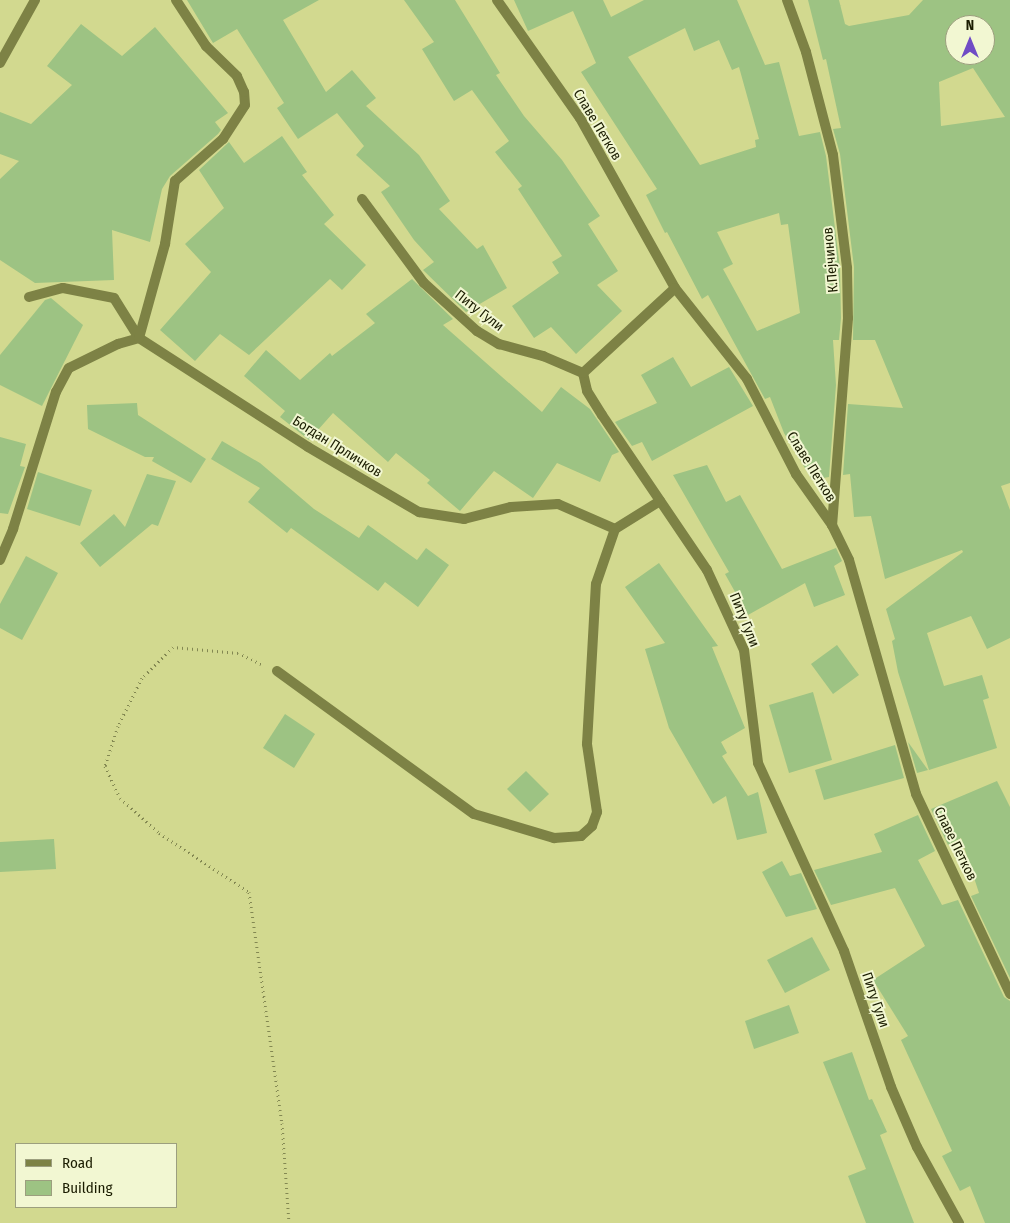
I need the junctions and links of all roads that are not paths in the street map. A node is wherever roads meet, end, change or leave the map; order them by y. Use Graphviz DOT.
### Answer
graph roads {
  1 [pos="36,0"];
  2 [pos="176,0"];
  3 [pos="497,0"];
  4 [pos="787,0"];
  5 [pos="0,63"];
  6 [pos="362,199"];
  7 [pos="675,288"];
  8 [pos="29,297"];
  9 [pos="139,338"];
  10 [pos="583,373"];
  11 [pos="660,500"];
  12 [pos="832,525"];
  13 [pos="616,529"];
  14 [pos="0,560"];
  15 [pos="277,671"];
  16 [pos="1010,994"];
  17 [pos="960,1223"];
  1 -- 5 [label="street"];
  2 -- 9 [label="street"];
  3 -- 7 [label="street, Славе Петков"];
  4 -- 12 [label="street, К.Пејчинов"];
  6 -- 10 [label="street, Питу Гули"];
  7 -- 10 [label="street"];
  7 -- 12 [label="street, Славе Петков"];
  8 -- 9 [label="street, Богдан Прличков"];
  9 -- 13 [label="street, Богдан Прличков"];
  9 -- 14 [label="street"];
  10 -- 11 [label="street, Питу Гули"];
  11 -- 13 [label="street"];
  11 -- 17 [label="street, Питу Гули"];
  12 -- 16 [label="street, Славе Петков"];
  13 -- 15 [label="street"];
}
